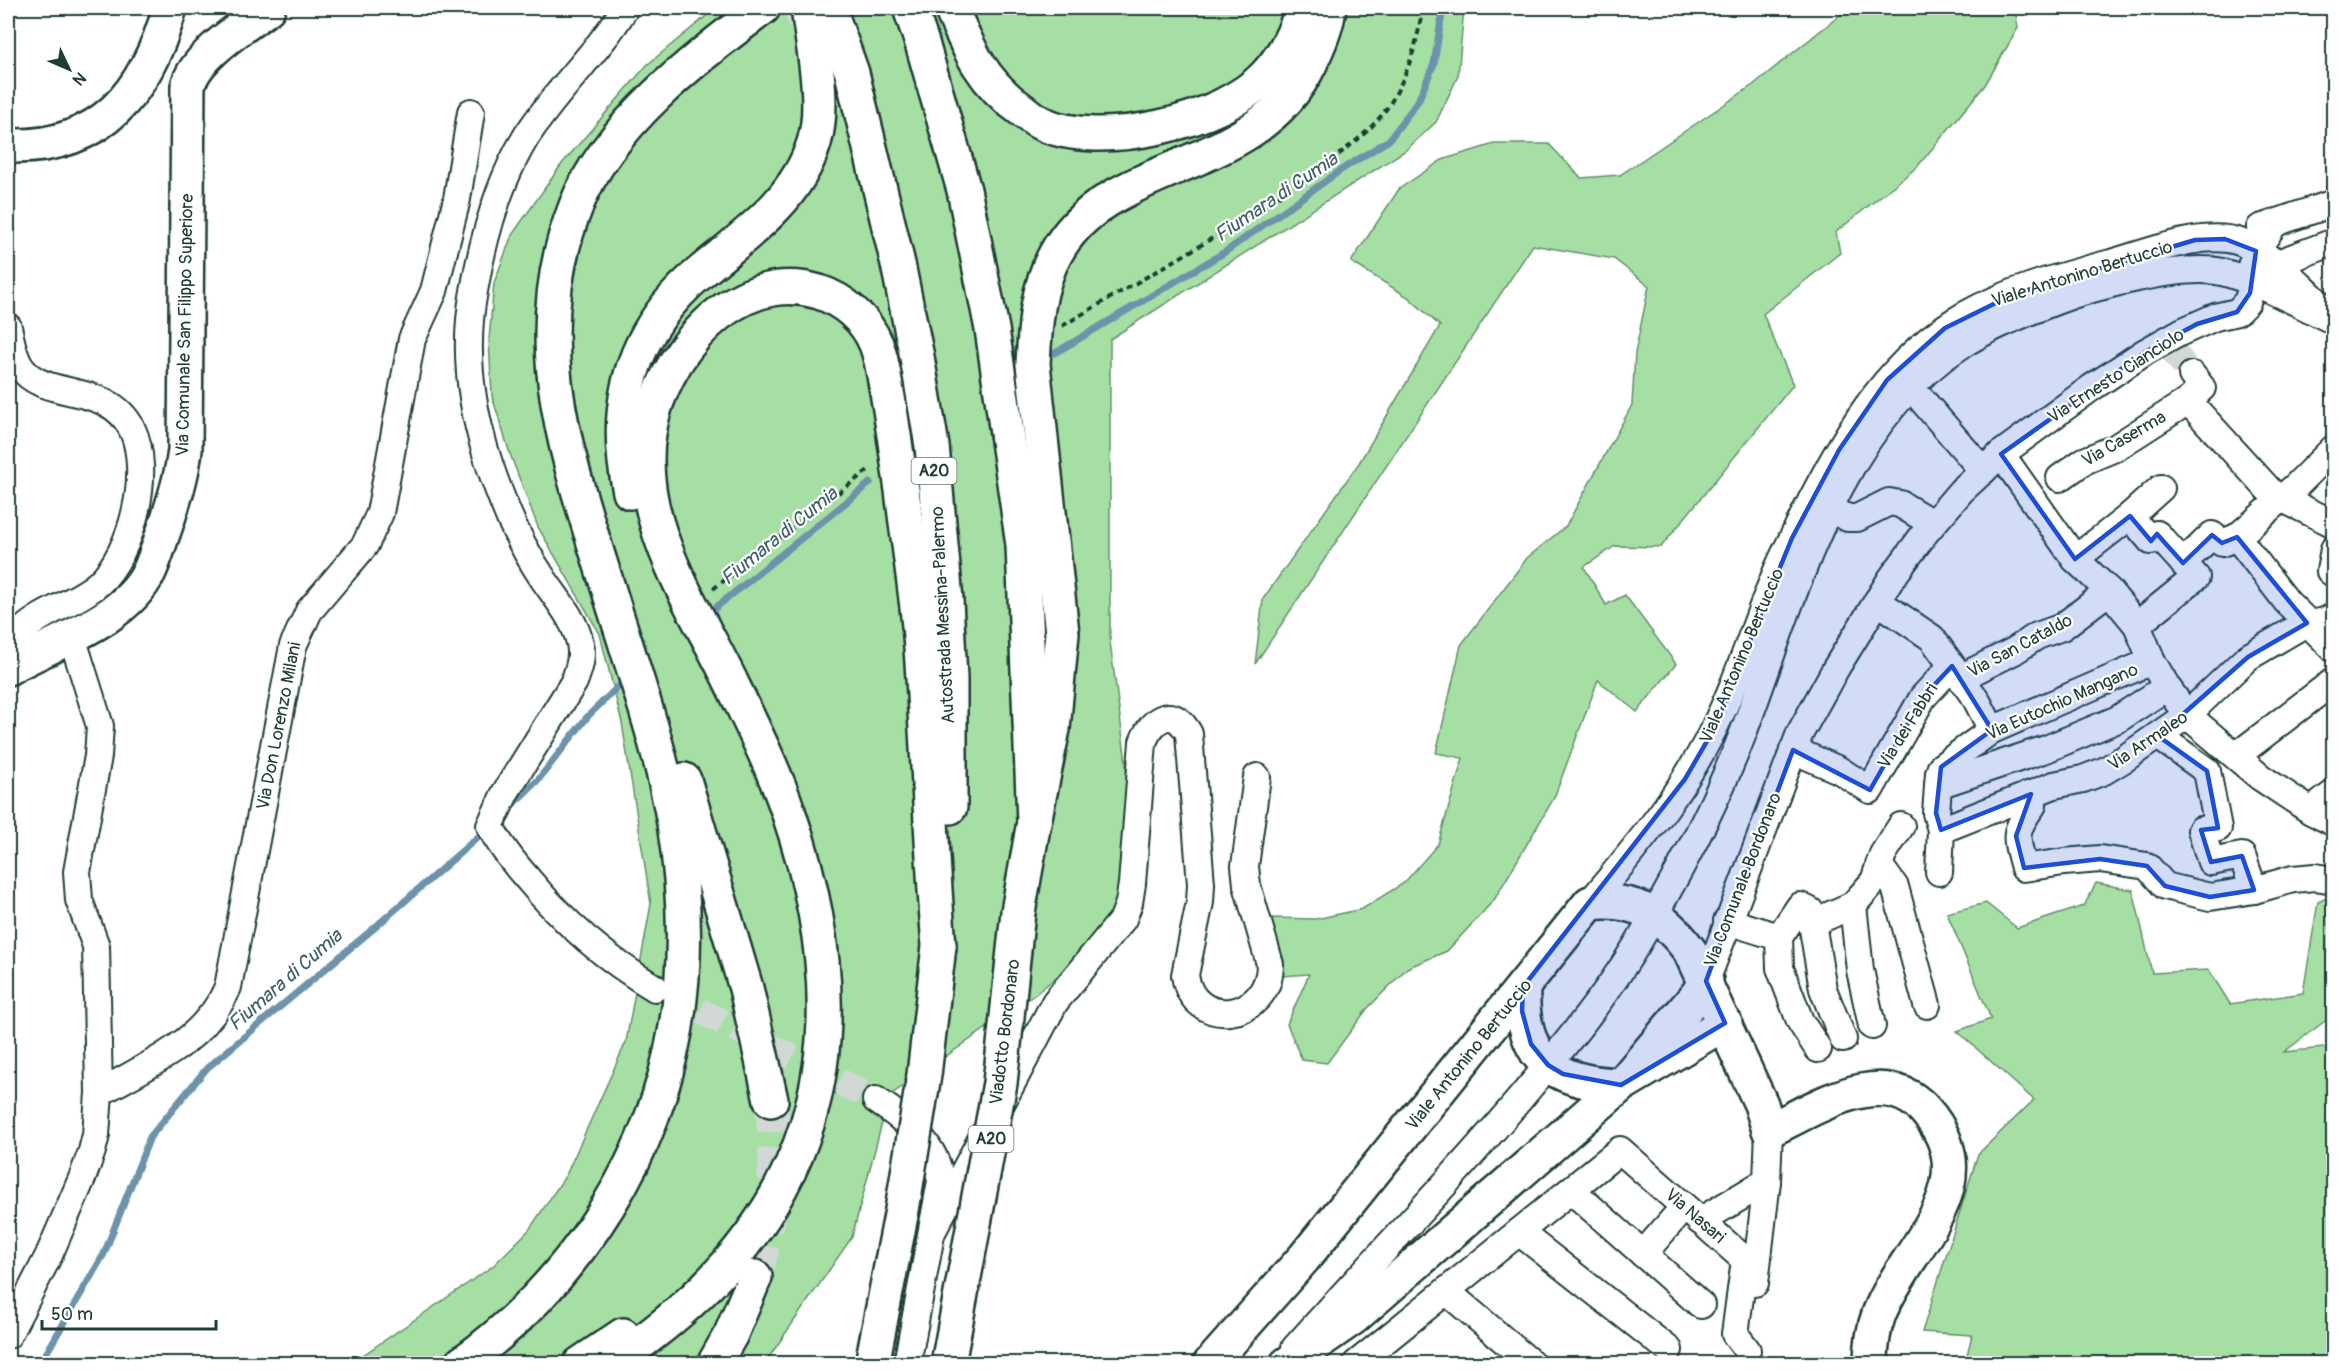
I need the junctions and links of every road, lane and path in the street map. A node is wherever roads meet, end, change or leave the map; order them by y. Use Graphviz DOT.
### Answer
graph roads {
  1 [pos="170,8"];
  2 [pos="268,8"];
  3 [pos="626,8"];
  4 [pos="829,8"];
  5 [pos="910,8"];
  6 [pos="951,8"];
  7 [pos="1302,8"];
  8 [pos="1329,8"];
  9 [pos="1422,8"];
  10 [pos="785,10"];
  11 [pos="471,112"];
  12 [pos="8,146"];
  13 [pos="2334,203"];
  14 [pos="2274,224"];
  15 [pos="2225,239"];
  16 [pos="2334,242"];
  17 [pos="2266,257"];
  18 [pos="2249,280"];
  19 [pos="2334,316"];
  20 [pos="2334,321"];
  21 [pos="8,327"];
  22 [pos="1054,331"];
  23 [pos="2192,375"];
  24 [pos="1922,400"];
  25 [pos="2188,401"];
  26 [pos="2334,448"];
  27 [pos="1992,462"];
  28 [pos="872,468"];
  29 [pos="2060,478"];
  30 [pos="2161,488"];
  31 [pos="2279,499"];
  32 [pos="1830,509"];
  33 [pos="2130,516"];
  34 [pos="1932,523"];
  35 [pos="2334,524"];
  36 [pos="2237,537"];
  37 [pos="2334,549"];
  38 [pos="2075,559"];
  39 [pos="2183,563"];
  40 [pos="2334,574"];
  41 [pos="2109,591"];
  42 [pos="710,592"];
  43 [pos="1877,601"];
  44 [pos="2334,616"];
  45 [pos="2307,624"];
  46 [pos="2137,625"];
  47 [pos="72,637"];
  48 [pos="2334,649"];
  49 [pos="8,655"];
  50 [pos="2152,661"];
  51 [pos="8,668"];
  52 [pos="1956,672"];
  53 [pos="2334,681"];
  54 [pos="2167,687"];
  55 [pos="2187,715"];
  56 [pos="1992,730"];
  57 [pos="2158,736"];
  58 [pos="1793,750"];
  59 [pos="2236,756"];
  60 [pos="1257,777"];
  61 [pos="1938,785"];
  62 [pos="2334,794"];
  63 [pos="2028,795"];
  64 [pos="2311,811"];
  65 [pos="1034,822"];
  66 [pos="2334,823"];
  67 [pos="1901,826"];
  68 [pos="1941,830"];
  69 [pos="1879,865"];
  70 [pos="1939,872"];
  71 [pos="2334,880"];
  72 [pos="2254,890"];
  73 [pos="1590,903"];
  74 [pos="1853,906"];
  75 [pos="1654,915"];
  76 [pos="1727,921"];
  77 [pos="1812,923"];
  78 [pos="1779,937"];
  79 [pos="939,946"];
  80 [pos="1706,981"];
  81 [pos="1523,987"];
  82 [pos="655,988"];
  83 [pos="1928,1005"];
  84 [pos="1725,1023"];
  85 [pos="1872,1026"];
  86 [pos="1843,1040"];
  87 [pos="1818,1049"];
  88 [pos="1548,1065"];
  89 [pos="1622,1085"];
  90 [pos="99,1093"];
  91 [pos="771,1100"];
  92 [pos="876,1100"];
  93 [pos="1769,1130"];
  94 [pos="1767,1181"];
  95 [pos="1571,1190"];
  96 [pos="1692,1214"];
  97 [pos="932,1232"];
  98 [pos="1519,1232"];
  99 [pos="1643,1254"];
  100 [pos="755,1277"];
  101 [pos="1446,1291"];
  102 [pos="1701,1305"];
  103 [pos="8,1335"];
  104 [pos="1669,1350"];
  105 [pos="1746,1357"];
  106 [pos="1361,1362"];
  107 [pos="461,1364"];
  108 [pos="580,1364"];
  109 [pos="610,1364"];
  110 [pos="714,1364"];
  111 [pos="872,1364"];
  112 [pos="907,1364"];
  113 [pos="948,1364"];
  114 [pos="1210,1364"];
  115 [pos="1281,1364"];
  116 [pos="1287,1364"];
  117 [pos="1532,1364"];
  118 [pos="1871,1364"];
  1 -- 12 [label="main road"];
  2 -- 47 [label="main road, Via Comunale San Filippo Superiore"];
  3 -- 82 [label="street"];
  4 -- 79 [label="main road, Autostrada Messina-Palermo / A20"];
  5 -- 65 [label="main road, A20"];
  6 -- 7 [label="main road"];
  8 -- 65 [label="main road"];
  9 -- 22 [label="path"];
  10 -- 91 [label="main road"];
  10 -- 107 [label="main road"];
  10 -- 108 [label="main road"];
  11 -- 90 [label="street, Via Don Lorenzo Milani"];
  13 -- 14 [label="street"];
  14 -- 15 [label="street"];
  14 -- 17 [label="street"];
  15 -- 17 [label="street, Viale Antonino Bertuccio"];
  15 -- 73 [label="street, Viale Antonino Bertuccio"];
  16 -- 17 [label="street"];
  17 -- 18 [label="street"];
  17 -- 19 [label="street"];
  18 -- 20 [label="street, Viale Antonino Bertuccio"];
  18 -- 27 [label="street, Via Ernesto Cianciolo"];
  18 -- 32 [label="street, Viale Antonino Bertuccio"];
  21 -- 49 [label="street"];
  23 -- 25 [label="street"];
  24 -- 27 [label="street"];
  25 -- 29 [label="street, Via Caserma"];
  25 -- 31 [label="street"];
  26 -- 31 [label="street"];
  27 -- 34 [label="street, Via Comunale Bordonaro"];
  27 -- 38 [label="street"];
  28 -- 42 [label="path"];
  30 -- 33 [label="street"];
  31 -- 35 [label="street"];
  31 -- 36 [label="street"];
  32 -- 34 [label="street"];
  32 -- 75 [label="street, Viale Antonino Bertuccio"];
  33 -- 38 [label="street"];
  33 -- 39 [label="street"];
  34 -- 43 [label="street, Via Comunale Bordonaro"];
  36 -- 39 [label="street"];
  36 -- 45 [label="street"];
  37 -- 40 [label="street"];
  38 -- 41 [label="street"];
  39 -- 46 [label="street"];
  41 -- 46 [label="street"];
  41 -- 52 [label="street, Via San Cataldo"];
  43 -- 52 [label="street"];
  43 -- 58 [label="street, Via Comunale Bordonaro"];
  44 -- 45 [label="street, Via Armaleo"];
  45 -- 48 [label="street"];
  45 -- 55 [label="street, Via Armaleo"];
  46 -- 50 [label="street"];
  47 -- 51 [label="main road, Via Comunale San Filippo Superiore"];
  47 -- 90 [label="street"];
  50 -- 54 [label="street"];
  50 -- 56 [label="street, Via Eutochio Mangano"];
  52 -- 56 [label="street"];
  52 -- 58 [label="street, Via dei Fabbri"];
  53 -- 59 [label="street"];
  54 -- 55 [label="street"];
  54 -- 61 [label="street"];
  55 -- 57 [label="street, Via Armaleo"];
  55 -- 59 [label="street"];
  56 -- 61 [label="street, Via Eutochio Mangano"];
  57 -- 63 [label="street, Via Armaleo"];
  57 -- 72 [label="street"];
  58 -- 76 [label="street, Via Comunale Bordonaro"];
  59 -- 64 [label="street"];
  60 -- 97 [label="street"];
  61 -- 68 [label="street, Via Eutochio Mangano"];
  62 -- 64 [label="street"];
  63 -- 68 [label="street, Via Armaleo"];
  63 -- 72 [label="street"];
  64 -- 66 [label="street"];
  65 -- 113 [label="main road, Viadotto Bordonaro / A20, bridge"];
  67 -- 69 [label="street"];
  68 -- 70 [label="street, Via Eutochio Mangano"];
  69 -- 74 [label="street"];
  69 -- 83 [label="street"];
  71 -- 72 [label="street"];
  73 -- 75 [label="main road"];
  73 -- 81 [label="main road, Viale Antonino Bertuccio"];
  74 -- 77 [label="street"];
  74 -- 85 [label="street"];
  75 -- 80 [label="main road"];
  75 -- 88 [label="street, Viale Antonino Bertuccio"];
  76 -- 78 [label="street"];
  76 -- 80 [label="street, Via Comunale Bordonaro"];
  77 -- 78 [label="street"];
  77 -- 86 [label="street"];
  78 -- 87 [label="street"];
  79 -- 109 [label="main road"];
  79 -- 111 [label="main road, A20, bridge"];
  80 -- 84 [label="main road, Via Comunale Bordonaro"];
  80 -- 89 [label="main road"];
  81 -- 88 [label="main road"];
  81 -- 114 [label="main road, Viale Antonino Bertuccio"];
  84 -- 89 [label="main road"];
  84 -- 93 [label="main road, Via Comunale Bordonaro"];
  88 -- 89 [label="main road"];
  88 -- 115 [label="street, Viale Antonino Bertuccio"];
  89 -- 116 [label="main road"];
  90 -- 103 [label="street"];
  92 -- 97 [label="street"];
  93 -- 94 [label="street, Via Comunale Bordonaro"];
  93 -- 118 [label="main road"];
  94 -- 96 [label="street"];
  94 -- 105 [label="street, Via Comunale Bordonaro"];
  95 -- 96 [label="street, Via Nasari"];
  95 -- 98 [label="street, Via Nasari"];
  95 -- 99 [label="street"];
  96 -- 99 [label="street"];
  96 -- 105 [label="street, Via Nasari"];
  97 -- 112 [label="street"];
  98 -- 101 [label="street, Via Nasari"];
  98 -- 104 [label="street"];
  99 -- 102 [label="street"];
  100 -- 110 [label="main road"];
  101 -- 106 [label="street, Via Nasari"];
  101 -- 117 [label="street"];
}
